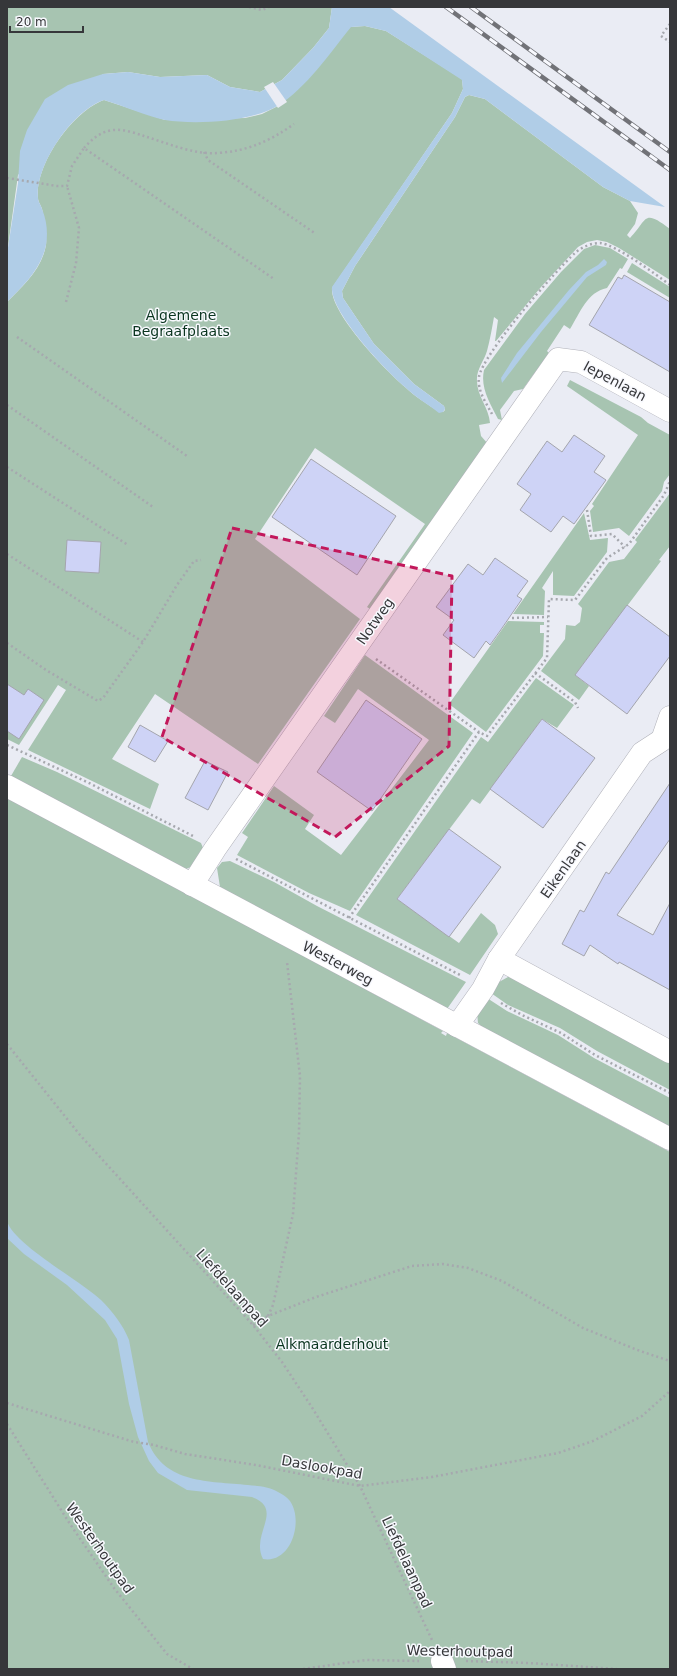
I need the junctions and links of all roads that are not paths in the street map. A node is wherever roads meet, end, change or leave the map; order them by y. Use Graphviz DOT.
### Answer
graph roads {
  1 [pos="558,359"];
  2 [pos="670,411"];
  3 [pos="670,717"];
  4 [pos="666,743"];
  5 [pos="7,786"];
  6 [pos="192,884"];
  7 [pos="499,959"];
  8 [pos="457,1026"];
  9 [pos="670,1052"];
  10 [pos="670,1139"];
  1 -- 2 [label="street, Iepenlaan"];
  1 -- 6 [label="street, Notweg"];
  3 -- 4 [label="street, Eikenlaan"];
  4 -- 7 [label="street, Eikenlaan"];
  5 -- 6 [label="street, Westerweg"];
  6 -- 8 [label="street, Westerweg"];
  7 -- 8 [label="street, Eikenlaan"];
  7 -- 9 [label="street"];
  8 -- 10 [label="street, Westerweg"];
}
